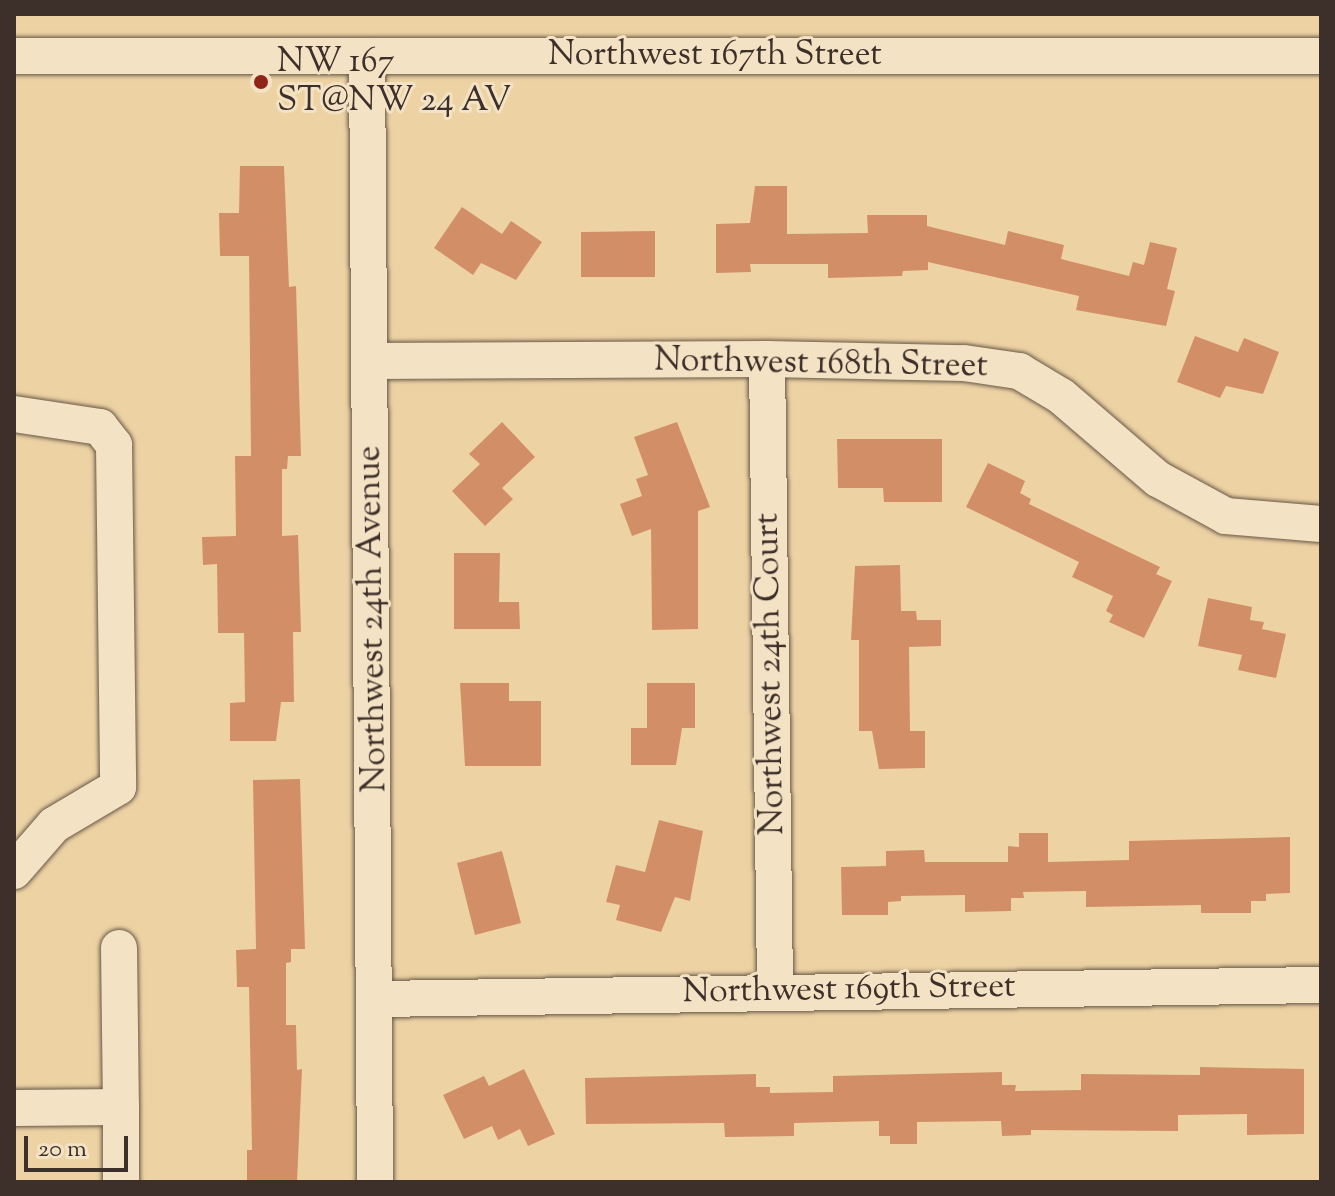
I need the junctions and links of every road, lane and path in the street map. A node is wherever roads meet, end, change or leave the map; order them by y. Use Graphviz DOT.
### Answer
graph roads {
  1 [pos="14,56"];
  2 [pos="367,56"];
  3 [pos="1321,56"];
  4 [pos="767,359"];
  5 [pos="370,361"];
  6 [pos="14,414"];
  7 [pos="1321,524"];
  8 [pos="14,871"];
  9 [pos="119,948"];
  10 [pos="1321,985"];
  11 [pos="775,990"];
  12 [pos="377,999"];
  13 [pos="121,1107"];
  14 [pos="14,1108"];
  15 [pos="121,1182"];
  16 [pos="375,1182"];
  1 -- 2 [label="street, Northwest 167th Street"];
  2 -- 3 [label="street, Northwest 167th Street"];
  2 -- 5 [label="street, Northwest 24th Avenue"];
  4 -- 5 [label="street, Northwest 168th Street"];
  4 -- 7 [label="street, Northwest 168th Street"];
  4 -- 11 [label="street, Northwest 24th Court"];
  5 -- 12 [label="street, Northwest 24th Avenue"];
  6 -- 8 [label="street"];
  9 -- 13 [label="street"];
  10 -- 11 [label="street, Northwest 169th Street"];
  11 -- 12 [label="street, Northwest 169th Street"];
  12 -- 16 [label="street, Northwest 24th Avenue"];
  13 -- 14 [label="street"];
  13 -- 15 [label="street"];
}
